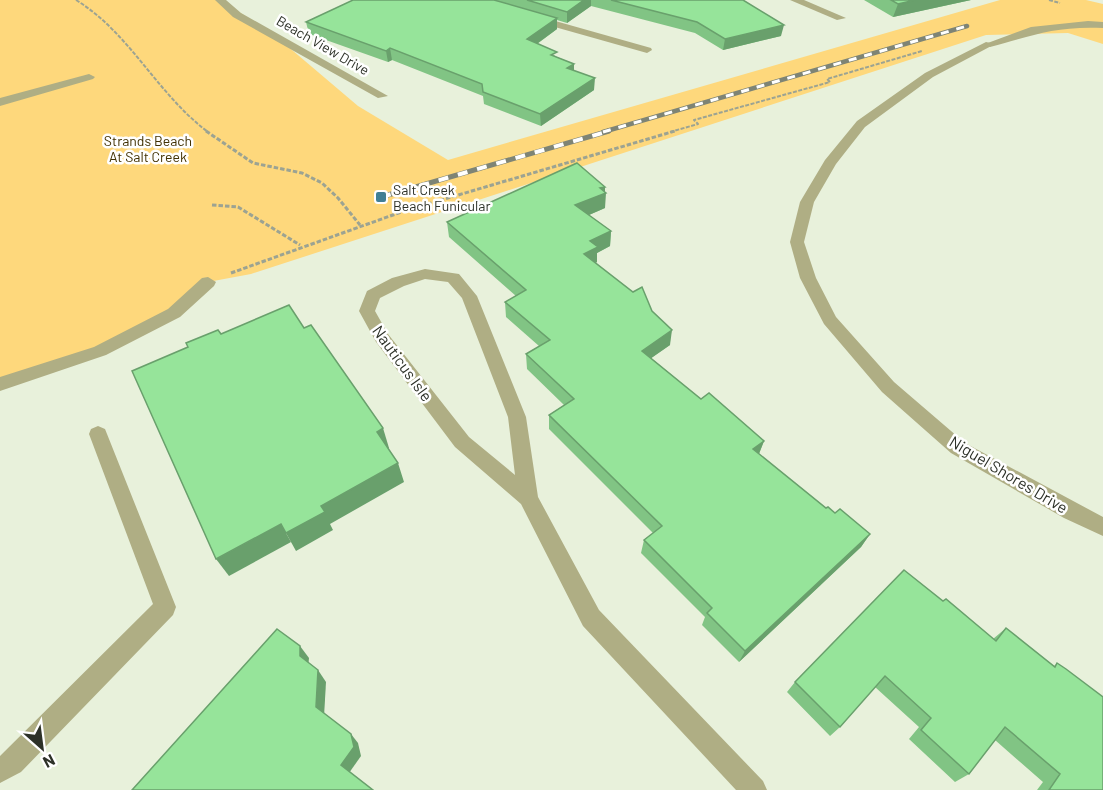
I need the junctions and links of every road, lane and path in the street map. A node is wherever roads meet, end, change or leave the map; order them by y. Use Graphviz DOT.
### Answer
graph roads {
  1 [pos="76,0"];
  2 [pos="220,0"];
  3 [pos="795,0"];
  4 [pos="525,15"];
  5 [pos="841,18"];
  6 [pos="1103,25"];
  7 [pos="647,50"];
  8 [pos="926,50"];
  9 [pos="89,77"];
  10 [pos="382,96"];
  11 [pos="0,102"];
  12 [pos="212,205"];
  13 [pos="360,225"];
  14 [pos="300,246"];
  15 [pos="208,282"];
  16 [pos="0,384"];
  17 [pos="98,434"];
  18 [pos="528,498"];
  19 [pos="1103,527"];
  20 [pos="0,770"];
  21 [pos="754,790"];
  1 -- 13 [label="path"];
  2 -- 10 [label="street, Beach View Drive"];
  3 -- 5 [label="street"];
  4 -- 7 [label="street"];
  6 -- 19 [label="street, Niguel Shores Drive"];
  8 -- 13 [label="path"];
  9 -- 11 [label="street"];
  12 -- 14 [label="path"];
  13 -- 14 [label="path"];
  14 -- 15 [label="path"];
  15 -- 16 [label="street"];
  17 -- 20 [label="street"];
  18 -- 18 [label="street, Nauticus Isle"];
  18 -- 21 [label="street, Nauticus Isle"];
}
